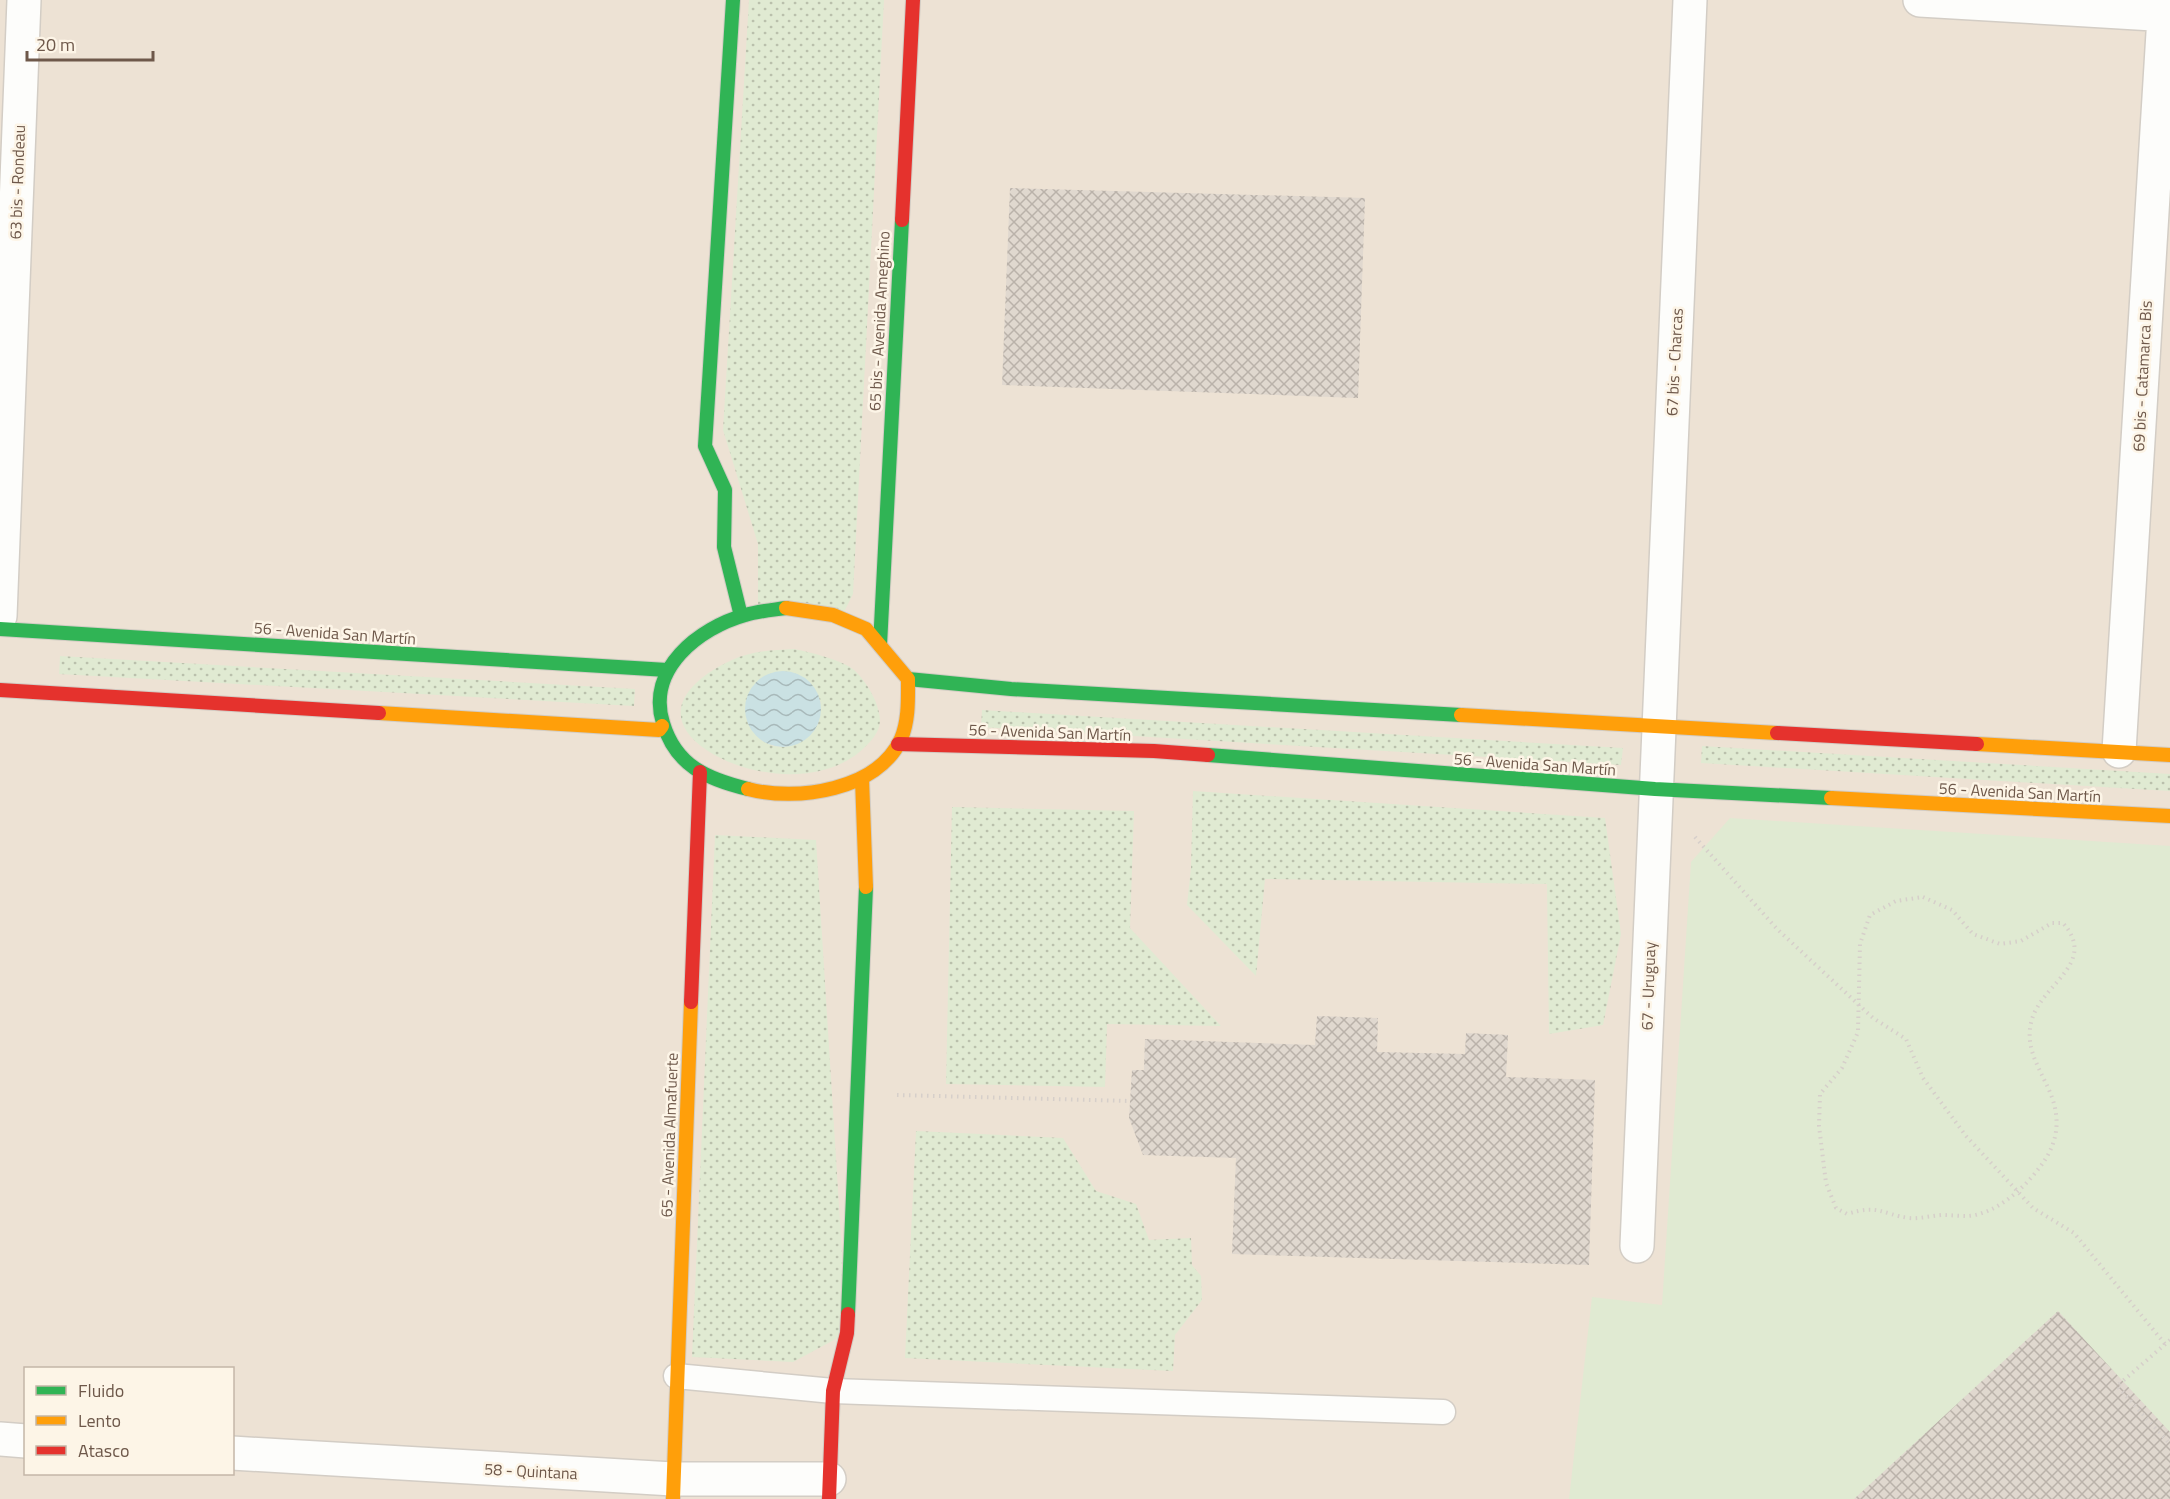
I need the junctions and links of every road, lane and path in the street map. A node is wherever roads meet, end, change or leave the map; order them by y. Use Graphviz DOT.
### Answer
graph roads {
  1 [pos="24,0"];
  2 [pos="733,0"];
  3 [pos="913,0"];
  4 [pos="1690,0"];
  5 [pos="1920,0"];
  6 [pos="2166,10"];
  7 [pos="0,616"];
  8 [pos="741,616"];
  9 [pos="0,629"];
  10 [pos="880,645"];
  11 [pos="667,670"];
  12 [pos="909,679"];
  13 [pos="0,690"];
  14 [pos="1658,725"];
  15 [pos="662,726"];
  16 [pos="898,744"];
  17 [pos="2119,751"];
  18 [pos="2170,755"];
  19 [pos="700,772"];
  20 [pos="862,779"];
  21 [pos="1655,789"];
  22 [pos="2170,816"];
  23 [pos="1858,1003"];
  24 [pos="859,1094"];
  25 [pos="1130,1101"];
  26 [pos="2018,1191"];
  27 [pos="1637,1246"];
  28 [pos="2170,1340"];
  29 [pos="2165,1344"];
  30 [pos="676,1376"];
  31 [pos="833,1391"];
  32 [pos="1443,1412"];
  33 [pos="0,1439"];
  34 [pos="24,1441"];
  35 [pos="2170,1444"];
  36 [pos="234,1453"];
  37 [pos="673,1489"];
  38 [pos="829,1489"];
  1 -- 7 [label="street, 63 bis - Rondeau"];
  2 -- 8 [label="main road"];
  3 -- 10 [label="main road, 65 bis - Avenida Ameghino"];
  4 -- 14 [label="street, 67 bis - Charcas"];
  5 -- 6 [label="street"];
  6 -- 17 [label="street, 69 bis - Catamarca Bis"];
  8 -- 10 [label="main road"];
  8 -- 11 [label="main road"];
  9 -- 11 [label="main road, 56 - Avenida San Martín"];
  10 -- 12 [label="main road"];
  11 -- 15 [label="main road"];
  12 -- 14 [label="main road"];
  12 -- 16 [label="main road"];
  13 -- 15 [label="main road"];
  14 -- 17 [label="main road"];
  14 -- 21 [label="street, 67 - Uruguay"];
  15 -- 19 [label="main road"];
  16 -- 20 [label="main road"];
  16 -- 21 [label="main road, 56 - Avenida San Martín"];
  17 -- 18 [label="main road"];
  19 -- 20 [label="main road"];
  19 -- 30 [label="main road, 65 - Avenida Almafuerte"];
  20 -- 24 [label="main road"];
  21 -- 22 [label="main road, 56 - Avenida San Martín"];
  21 -- 23 [label="path"];
  21 -- 27 [label="street, 67 - Uruguay"];
  23 -- 26 [label="path"];
  23 -- 26 [label="path"];
  23 -- 26 [label="path"];
  24 -- 25 [label="path"];
  24 -- 31 [label="main road"];
  26 -- 29 [label="path"];
  28 -- 29 [label="path"];
  29 -- 35 [label="path"];
  30 -- 31 [label="lane"];
  30 -- 37 [label="main road, 65 - Avenida Almafuerte"];
  31 -- 32 [label="lane"];
  31 -- 38 [label="main road"];
  33 -- 34 [label="street"];
  36 -- 37 [label="street, 58 - Quintana"];
  37 -- 38 [label="street, 58 - Quintana"];
}
